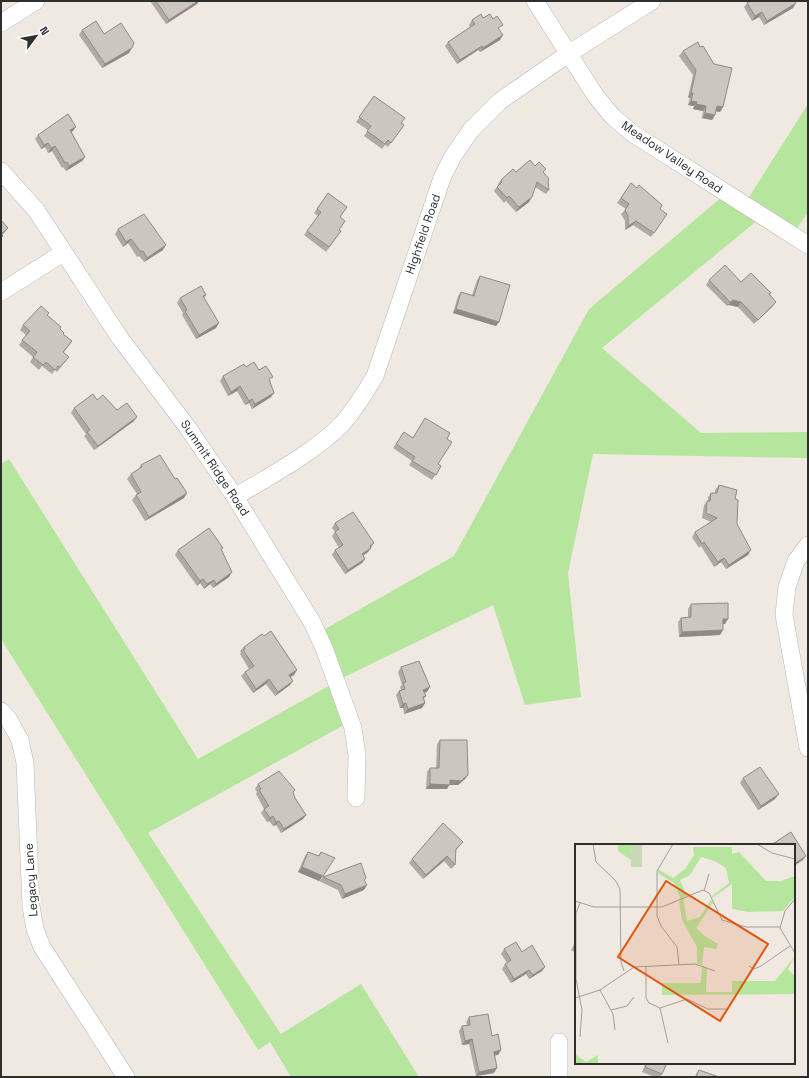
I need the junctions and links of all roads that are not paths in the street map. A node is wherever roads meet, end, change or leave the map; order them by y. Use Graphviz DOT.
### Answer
graph roads {
  1 [pos="36,1"];
  2 [pos="535,1"];
  3 [pos="652,1"];
  4 [pos="1,23"];
  5 [pos="568,54"];
  6 [pos="1,171"];
  7 [pos="808,245"];
  8 [pos="63,253"];
  9 [pos="1,292"];
  10 [pos="235,497"];
  11 [pos="808,545"];
  12 [pos="1,711"];
  13 [pos="808,748"];
  14 [pos="356,798"];
  15 [pos="559,1042"];
  16 [pos="126,1077"];
  17 [pos="559,1077"];
  1 -- 4 [label="street"];
  2 -- 5 [label="street, Meadow Valley Road"];
  3 -- 5 [label="street, Highfield Road"];
  5 -- 7 [label="street, Meadow Valley Road"];
  5 -- 10 [label="street, Highfield Road"];
  6 -- 8 [label="street, Summit Ridge Road"];
  8 -- 9 [label="street"];
  8 -- 10 [label="street, Summit Ridge Road"];
  10 -- 14 [label="street, Summit Ridge Road"];
  11 -- 13 [label="street"];
  12 -- 16 [label="street, Legacy Lane"];
  15 -- 17 [label="street"];
}
